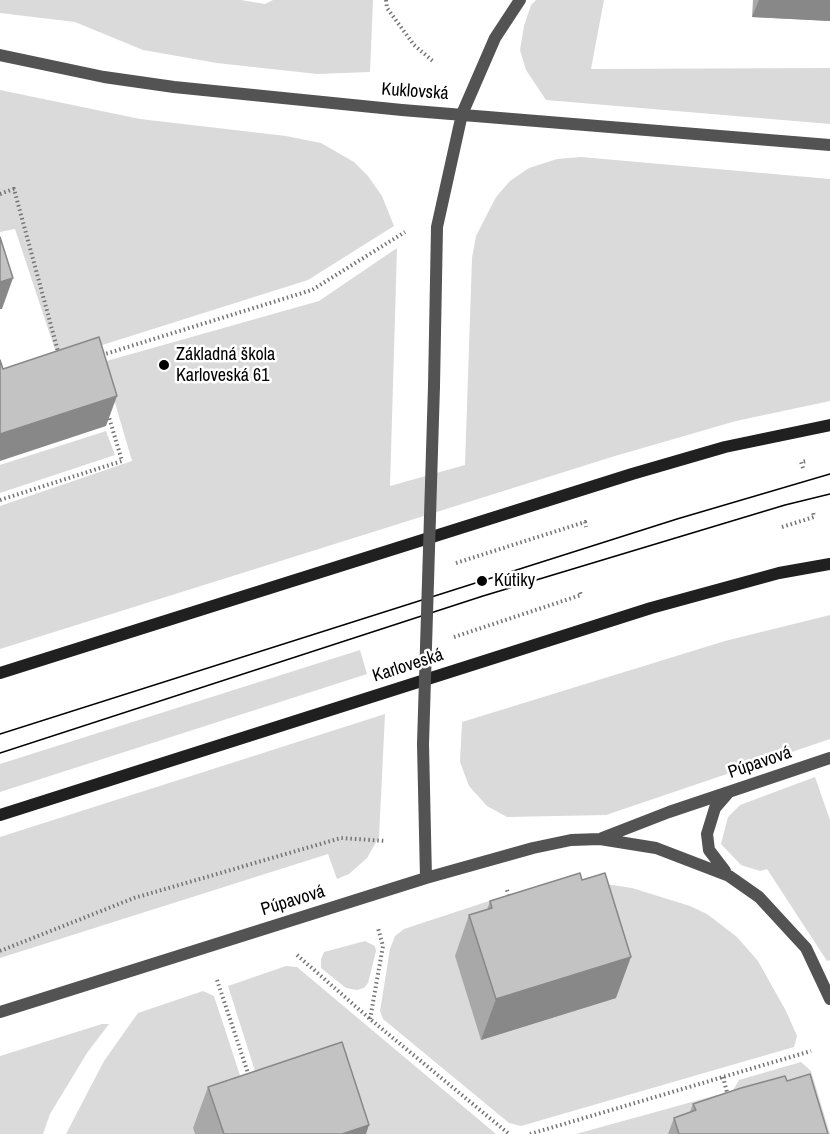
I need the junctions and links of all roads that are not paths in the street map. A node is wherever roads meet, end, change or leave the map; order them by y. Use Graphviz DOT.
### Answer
graph roads {
  1 [pos="520,0"];
  2 [pos="0,55"];
  3 [pos="462,114"];
  4 [pos="830,145"];
  5 [pos="830,425"];
  6 [pos="830,564"];
  7 [pos="0,673"];
  8 [pos="830,758"];
  9 [pos="729,792"];
  10 [pos="0,815"];
  11 [pos="600,839"];
  12 [pos="729,876"];
  13 [pos="426,878"];
  14 [pos="830,999"];
  15 [pos="0,1012"];
  1 -- 3 [label="street"];
  2 -- 3 [label="street, Kuklovská"];
  3 -- 4 [label="street, Kuklovská"];
  3 -- 13 [label="street, bridge"];
  5 -- 7 [label="main road"];
  6 -- 10 [label="main road, Karloveská"];
  8 -- 9 [label="street, Púpavová"];
  9 -- 11 [label="street, Púpavová"];
  9 -- 12 [label="street"];
  11 -- 12 [label="street, Púpavová"];
  11 -- 13 [label="street, Púpavová"];
  12 -- 14 [label="street, Púpavová"];
  13 -- 15 [label="street, Púpavová"];
}
